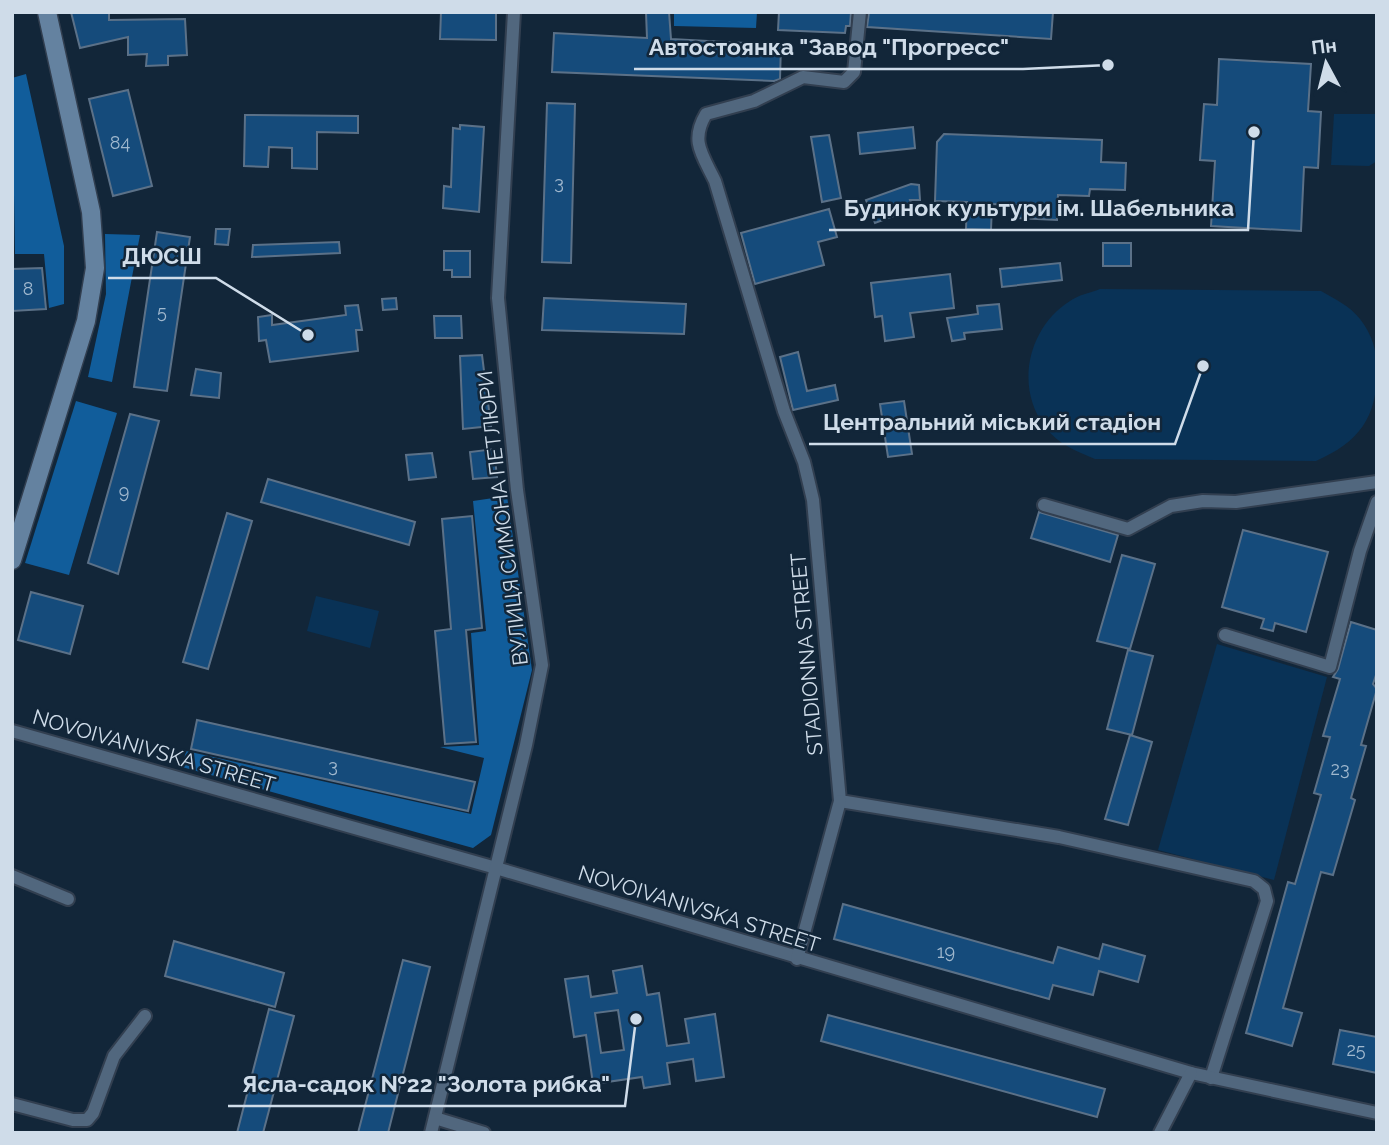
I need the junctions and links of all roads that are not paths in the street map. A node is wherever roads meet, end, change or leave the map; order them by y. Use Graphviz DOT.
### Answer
graph roads {
  1 [pos="47,12"];
  2 [pos="514,12"];
  3 [pos="860,12"];
  4 [pos="1377,482"];
  5 [pos="1377,502"];
  6 [pos="1044,505"];
  7 [pos="12,561"];
  8 [pos="1225,635"];
  9 [pos="12,731"];
  10 [pos="839,800"];
  11 [pos="496,868"];
  12 [pos="12,876"];
  13 [pos="68,899"];
  14 [pos="797,959"];
  15 [pos="145,1016"];
  16 [pos="1191,1073"];
  17 [pos="1211,1078"];
  18 [pos="12,1104"];
  19 [pos="1377,1113"];
  20 [pos="435,1118"];
  21 [pos="431,1133"];
  22 [pos="484,1133"];
  23 [pos="1160,1133"];
  1 -- 7 [label="main road"];
  2 -- 11 [label="street, ВУЛИЦЯ СИМОНА ПЕТЛЮРИ"];
  3 -- 10 [label="street, STADIONNA STREET"];
  4 -- 6 [label="street"];
  5 -- 8 [label="street"];
  9 -- 11 [label="street, NOVOIVANIVSKA STREET"];
  10 -- 14 [label="street"];
  10 -- 17 [label="street"];
  11 -- 14 [label="street, NOVOIVANIVSKA STREET"];
  11 -- 20 [label="street, ВУЛИЦЯ СИМОНА ПЕТЛЮРИ"];
  12 -- 13 [label="street"];
  14 -- 16 [label="street, NOVOIVANIVSKA STREET"];
  15 -- 18 [label="street"];
  16 -- 17 [label="street, NOVOIVANIVSKA STREET"];
  16 -- 23 [label="street"];
  17 -- 19 [label="street, NOVOIVANIVSKA STREET"];
  20 -- 21 [label="street, ВУЛИЦЯ СИМОНА ПЕТЛЮРИ"];
  20 -- 22 [label="street"];
}
